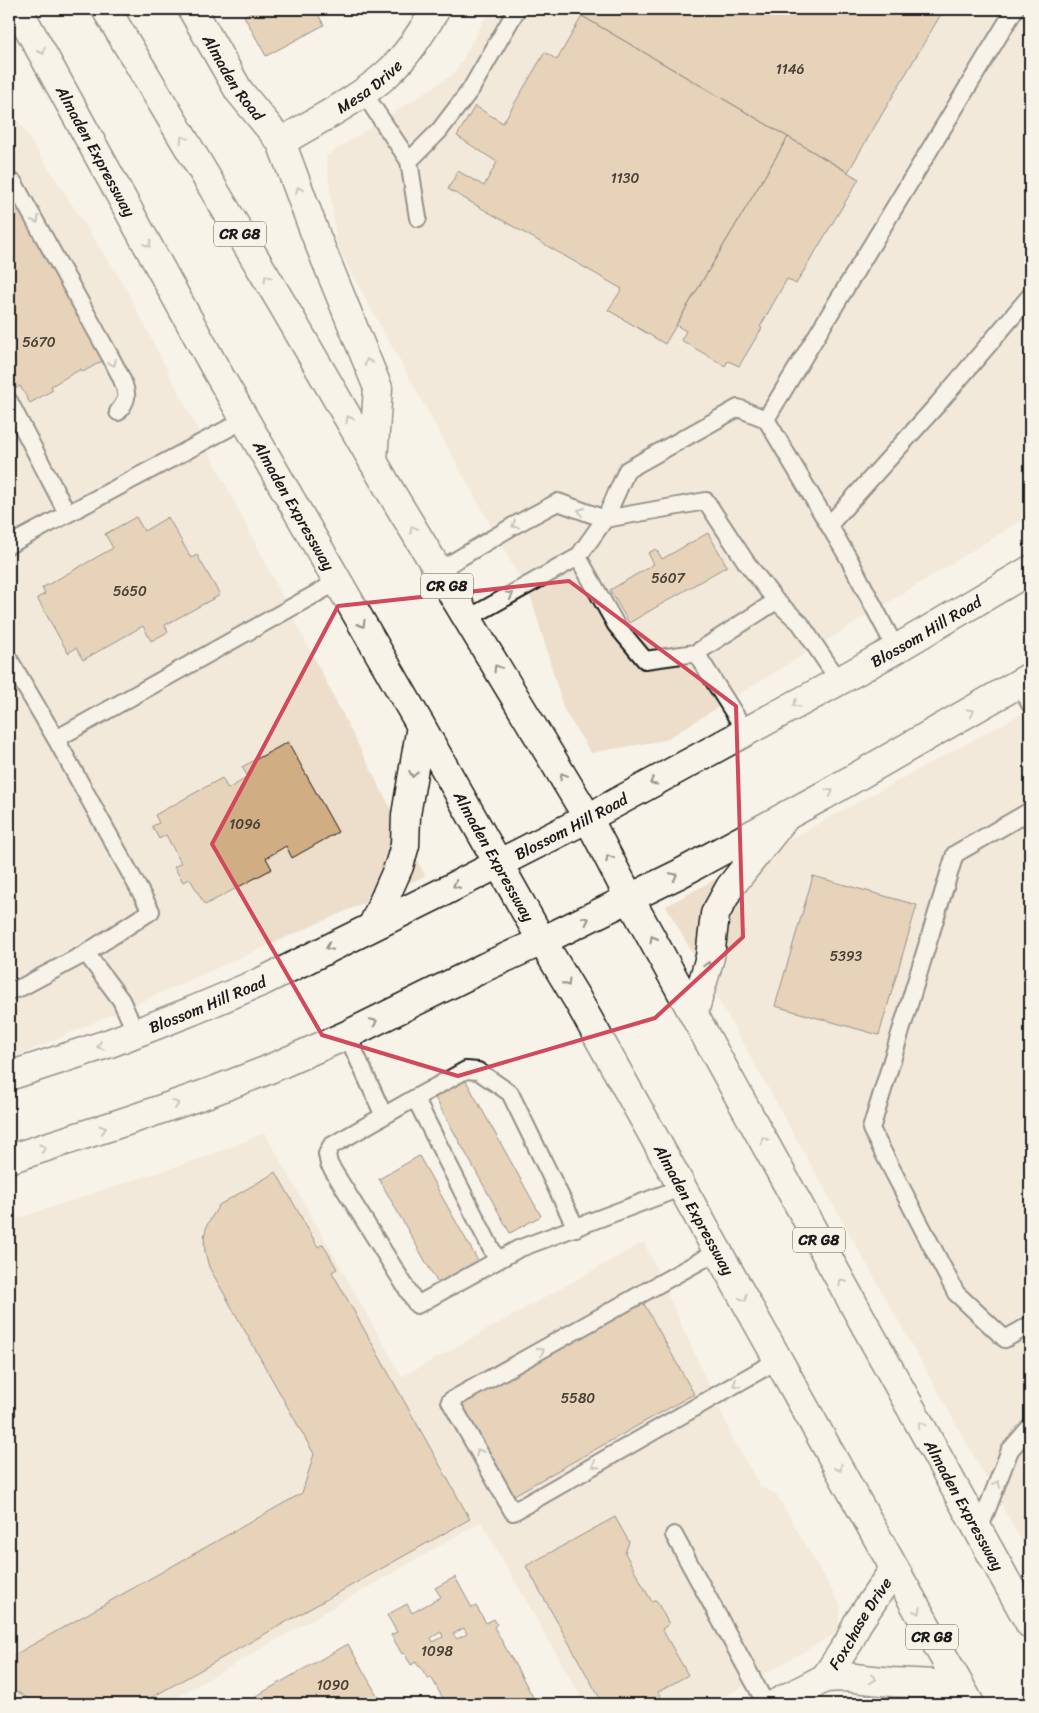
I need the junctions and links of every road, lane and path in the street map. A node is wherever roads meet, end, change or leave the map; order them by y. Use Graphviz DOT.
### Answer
graph roads {
  1 [pos="18,9"];
  2 [pos="106,9"];
  3 [pos="192,9"];
  4 [pos="436,9"];
  5 [pos="517,9"];
  6 [pos="1015,9"];
  7 [pos="363,92"];
  8 [pos="281,142"];
  9 [pos="409,161"];
  10 [pos="9,182"];
  11 [pos="418,218"];
  12 [pos="1030,296"];
  13 [pos="9,400"];
  14 [pos="118,412"];
  15 [pos="246,419"];
  16 [pos="766,419"];
  17 [pos="373,461"];
  18 [pos="67,513"];
  19 [pos="605,519"];
  20 [pos="829,525"];
  21 [pos="9,544"];
  22 [pos="578,557"];
  23 [pos="1030,570"];
  24 [pos="438,571"];
  25 [pos="337,582"];
  26 [pos="776,601"];
  27 [pos="467,619"];
  28 [pos="896,649"];
  29 [pos="696,652"];
  30 [pos="9,659"];
  31 [pos="839,681"];
  32 [pos="1027,689"];
  33 [pos="421,726"];
  34 [pos="746,732"];
  35 [pos="56,739"];
  36 [pos="1030,811"];
  37 [pos="787,815"];
  38 [pos="588,818"];
  39 [pos="500,864"];
  40 [pos="630,899"];
  41 [pos="373,926"];
  42 [pos="542,941"];
  43 [pos="86,953"];
  44 [pos="9,991"];
  45 [pos="694,1012"];
  46 [pos="136,1032"];
  47 [pos="347,1035"];
  48 [pos="9,1076"];
  49 [pos="415,1098"];
  50 [pos="384,1116"];
  51 [pos="9,1159"];
  52 [pos="683,1187"];
  53 [pos="576,1228"];
  54 [pos="718,1251"];
  55 [pos="497,1260"];
  56 [pos="1030,1325"];
  57 [pos="778,1360"];
  58 [pos="1030,1427"];
  59 [pos="978,1530"];
  60 [pos="674,1535"];
  61 [pos="894,1569"];
  62 [pos="1030,1624"];
  63 [pos="825,1678"];
  64 [pos="964,1694"];
  65 [pos="766,1704"];
  66 [pos="775,1704"];
  1 -- 15 [label="main road, Almaden Expressway / CR G8, one-way"];
  17 -- 2 [label="main road, Almaden Expressway / CR G8, one-way"];
  3 -- 8 [label="main road, Almaden Road"];
  4 -- 7 [label="main road, Mesa Drive"];
  5 -- 9 [label="lane"];
  6 -- 16 [label="lane"];
  7 -- 8 [label="main road, Mesa Drive"];
  7 -- 9 [label="lane"];
  17 -- 8 [label="main road, Almaden Road, one-way"];
  9 -- 11 [label="lane"];
  10 -- 14 [label="lane, one-way"];
  12 -- 20 [label="lane"];
  13 -- 18 [label="lane"];
  15 -- 18 [label="lane"];
  15 -- 25 [label="main road, Almaden Expressway / CR G8"];
  16 -- 19 [label="lane"];
  16 -- 20 [label="lane"];
  24 -- 17 [label="main road, Almaden Expressway / CR G8, one-way"];
  18 -- 21 [label="lane"];
  19 -- 22 [label="lane"];
  19 -- 24 [label="lane, one-way"];
  19 -- 26 [label="lane"];
  20 -- 28 [label="lane"];
  27 -- 22 [label="lane, one-way"];
  22 -- 29 [label="lane"];
  23 -- 28 [label="main road, Blossom Hill Road"];
  24 -- 27 [label="main road, Almaden Expressway / CR G8"];
  25 -- 33 [label="main road, Almaden Expressway / CR G8, one-way"];
  25 -- 35 [label="lane"];
  26 -- 29 [label="lane"];
  26 -- 31 [label="lane"];
  38 -- 27 [label="main road, Almaden Expressway / CR G8, one-way"];
  28 -- 31 [label="main road, Blossom Hill Road"];
  29 -- 34 [label="lane"];
  30 -- 35 [label="lane"];
  31 -- 34 [label="main road, Blossom Hill Road, one-way"];
  37 -- 32 [label="main road, one-way"];
  33 -- 39 [label="main road, Almaden Expressway / CR G8"];
  33 -- 41 [label="main road, one-way"];
  34 -- 38 [label="main road, Blossom Hill Road, one-way"];
  35 -- 43 [label="lane"];
  36 -- 56 [label="lane"];
  40 -- 37 [label="main road, one-way"];
  45 -- 37 [label="main road, one-way"];
  38 -- 39 [label="main road, Blossom Hill Road"];
  40 -- 38 [label="main road, Almaden Expressway / CR G8, one-way"];
  39 -- 41 [label="main road, Blossom Hill Road, one-way"];
  39 -- 42 [label="main road, Almaden Expressway / CR G8"];
  42 -- 40 [label="main road, one-way"];
  45 -- 40 [label="main road, Almaden Expressway / CR G8, one-way"];
  41 -- 46 [label="main road, Blossom Hill Road, one-way"];
  47 -- 42 [label="main road, one-way"];
  42 -- 52 [label="main road, Almaden Expressway / CR G8, one-way"];
  43 -- 44 [label="lane"];
  43 -- 46 [label="lane"];
  59 -- 45 [label="main road, Almaden Expressway / CR G8, one-way"];
  46 -- 48 [label="main road, Blossom Hill Road, one-way"];
  47 -- 50 [label="lane"];
  51 -- 47 [label="main road, one-way"];
  49 -- 50 [label="lane"];
  49 -- 53 [label="lane"];
  49 -- 55 [label="lane"];
  50 -- 55 [label="lane"];
  52 -- 53 [label="lane"];
  52 -- 54 [label="main road, Almaden Expressway / CR G8"];
  53 -- 55 [label="lane"];
  54 -- 57 [label="main road, Almaden Expressway / CR G8, one-way"];
  57 -- 54 [label="lane, one-way"];
  57 -- 61 [label="main road, Almaden Expressway / CR G8, one-way"];
  59 -- 58 [label="lane, one-way"];
  59 -- 62 [label="main road, Almaden Expressway / CR G8"];
  60 -- 65 [label="lane"];
  61 -- 63 [label="main road, Foxchase Drive"];
  61 -- 64 [label="main road, Almaden Expressway / CR G8, one-way"];
  63 -- 64 [label="main road, Foxchase Drive, one-way"];
  63 -- 66 [label="main road, Foxchase Drive"];
}
